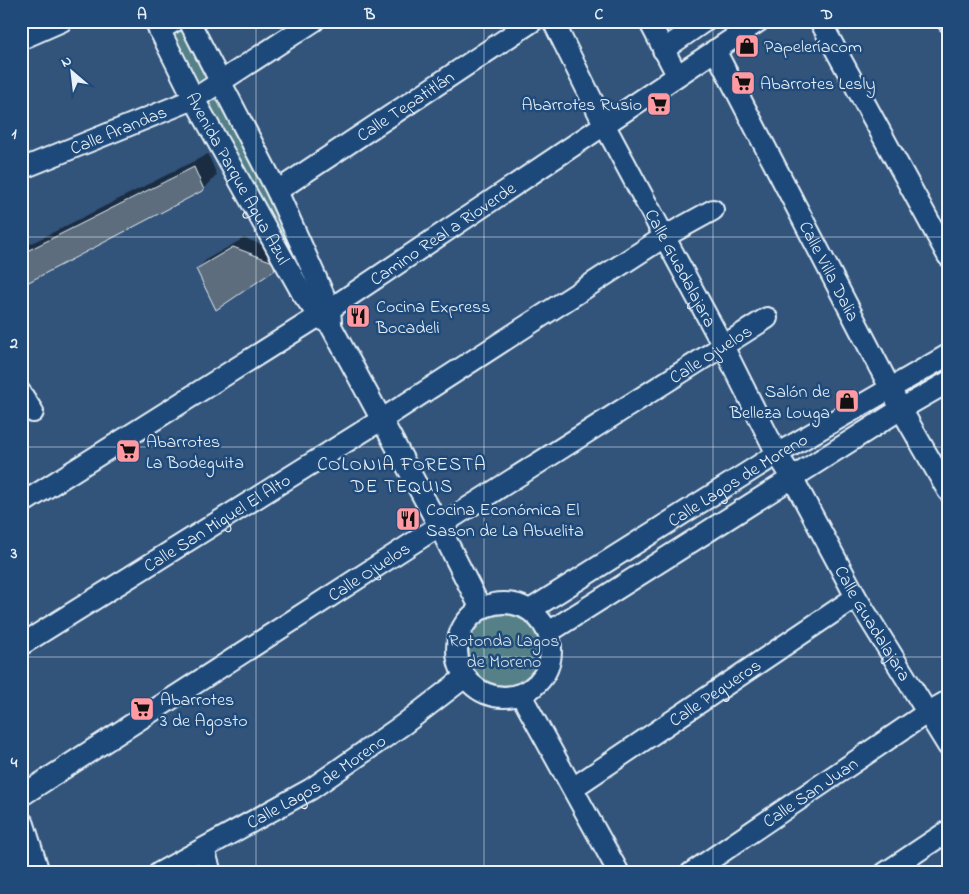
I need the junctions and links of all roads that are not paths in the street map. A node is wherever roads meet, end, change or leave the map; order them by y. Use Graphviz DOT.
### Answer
graph roads {
  1 [pos="62,21"];
  2 [pos="189,21"];
  3 [pos="314,21"];
  4 [pos="533,21"];
  5 [pos="553,21"];
  6 [pos="649,21"];
  7 [pos="705,21"];
  8 [pos="759,21"];
  9 [pos="820,21"];
  10 [pos="163,24"];
  11 [pos="21,39"];
  12 [pos="663,50"];
  13 [pos="715,50"];
  14 [pos="677,75"];
  15 [pos="220,82"];
  16 [pos="194,99"];
  17 [pos="605,126"];
  18 [pos="21,169"];
  19 [pos="277,191"];
  20 [pos="713,210"];
  21 [pos="664,237"];
  22 [pos="948,256"];
  23 [pos="327,317"];
  24 [pos="767,318"];
  25 [pos="723,346"];
  26 [pos="948,355"];
  27 [pos="948,382"];
  28 [pos="891,387"];
  29 [pos="21,393"];
  30 [pos="901,409"];
  31 [pos="34,412"];
  32 [pos="381,420"];
  33 [pos="777,454"];
  34 [pos="792,477"];
  35 [pos="948,491"];
  36 [pos="21,504"];
  37 [pos="439,526"];
  38 [pos="856,597"];
  39 [pos="481,609"];
  40 [pos="530,610"];
  41 [pos="549,632"];
  42 [pos="21,645"];
  43 [pos="465,678"];
  44 [pos="521,695"];
  45 [pos="948,701"];
  46 [pos="928,712"];
  47 [pos="948,746"];
  48 [pos="573,788"];
  49 [pos="21,796"];
  50 [pos="21,825"];
  51 [pos="948,831"];
  52 [pos="204,849"];
  53 [pos="36,873"];
  54 [pos="159,873"];
  55 [pos="211,873"];
  56 [pos="619,873"];
  57 [pos="692,873"];
  58 [pos="885,873"];
  1 -- 11 [label="street"];
  2 -- 15 [label="street, Avenida Parque Agua Azul"];
  3 -- 15 [label="street, Calle Arandas"];
  4 -- 19 [label="street, Calle Tepatitlán"];
  5 -- 17 [label="street, Calle Guadalajara"];
  6 -- 12 [label="street"];
  7 -- 12 [label="street"];
  8 -- 13 [label="street, Camino Real a Rioverde"];
  9 -- 22 [label="street"];
  10 -- 16 [label="street, Avenida Parque Agua Azul"];
  12 -- 14 [label="street"];
  13 -- 14 [label="street, Camino Real a Rioverde"];
  13 -- 28 [label="street, Calle Villa Dalia"];
  14 -- 17 [label="street, Camino Real a Rioverde"];
  15 -- 16 [label="street, Calle Arandas"];
  15 -- 19 [label="street, Avenida Parque Agua Azul"];
  16 -- 18 [label="street, Calle Arandas"];
  16 -- 23 [label="street, Avenida Parque Agua Azul"];
  17 -- 21 [label="street, Calle Guadalajara"];
  17 -- 23 [label="street, Camino Real a Rioverde"];
  19 -- 23 [label="street, Avenida Parque Agua Azul"];
  20 -- 21 [label="street, Calle San Miguel El Alto"];
  21 -- 25 [label="street, Calle Guadalajara"];
  21 -- 32 [label="street, Calle San Miguel El Alto"];
  23 -- 32 [label="street, Avenida Parque Agua Azul"];
  23 -- 36 [label="street, Camino Real a Rioverde"];
  24 -- 25 [label="street, Calle Ojuelos"];
  25 -- 33 [label="street, Calle Guadalajara"];
  25 -- 37 [label="street, Calle Ojuelos"];
  26 -- 28 [label="street, Calle Lagos de Moreno"];
  27 -- 30 [label="street, Calle Lagos de Moreno"];
  28 -- 30 [label="street, Calle Villa Dalia"];
  28 -- 33 [label="street, Calle Lagos de Moreno"];
  29 -- 31 [label="street"];
  30 -- 34 [label="street, Calle Lagos de Moreno"];
  30 -- 35 [label="street, Calle Villa Dalia"];
  32 -- 37 [label="street, Avenida Parque Agua Azul"];
  32 -- 42 [label="street, Calle San Miguel El Alto"];
  33 -- 34 [label="street, Calle Guadalajara"];
  33 -- 40 [label="street, Calle Lagos de Moreno"];
  34 -- 38 [label="street, Calle Guadalajara"];
  34 -- 41 [label="street, Calle Lagos de Moreno"];
  37 -- 39 [label="street, Avenida Parque Agua Azul"];
  37 -- 49 [label="street, Calle Ojuelos"];
  38 -- 46 [label="street, Calle Guadalajara"];
  38 -- 48 [label="street, Calle Pegueros"];
  39 -- 40 [label="street"];
  39 -- 43 [label="street"];
  40 -- 41 [label="street"];
  41 -- 44 [label="street"];
  43 -- 44 [label="street"];
  43 -- 52 [label="street, Calle Lagos de Moreno"];
  44 -- 48 [label="street"];
  45 -- 46 [label="street, Calle San Juan"];
  46 -- 47 [label="street, Calle Guadalajara"];
  46 -- 57 [label="street, Calle San Juan"];
  48 -- 56 [label="street"];
  50 -- 53 [label="main road"];
  51 -- 58 [label="street"];
  52 -- 54 [label="street, Calle Lagos de Moreno"];
  52 -- 55 [label="street"];
}
